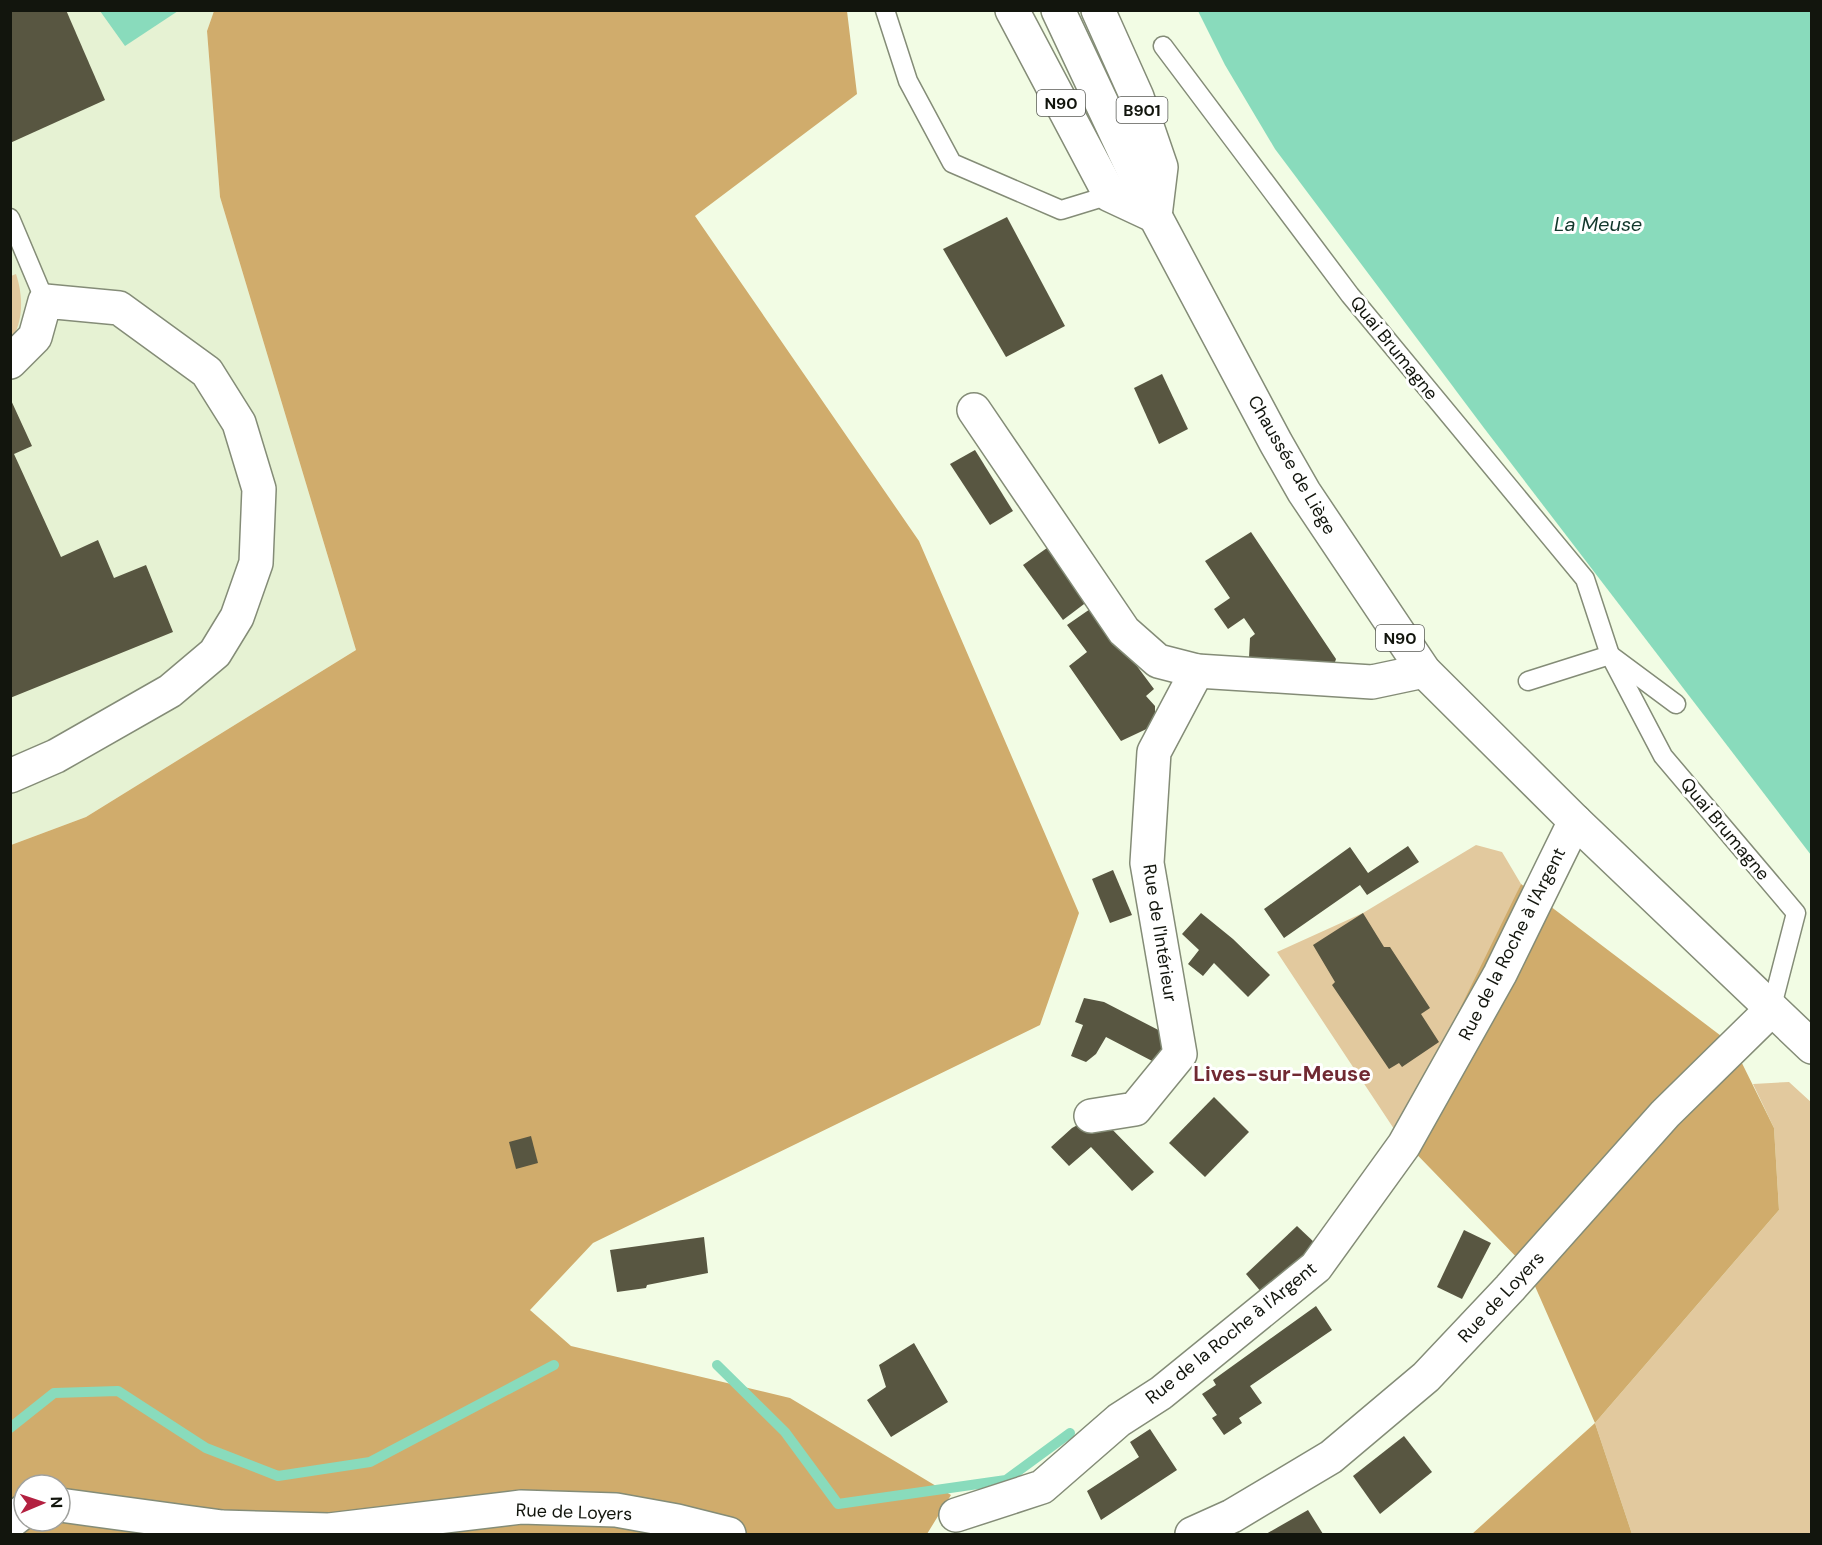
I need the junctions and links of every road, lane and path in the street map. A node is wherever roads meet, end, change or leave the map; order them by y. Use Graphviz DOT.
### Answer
graph roads {
  1 [pos="885,10"];
  2 [pos="1012,10"];
  3 [pos="1058,10"];
  4 [pos="1098,10"];
  5 [pos="1163,46"];
  6 [pos="1110,195"];
  7 [pos="1155,216"];
  8 [pos="10,218"];
  9 [pos="45,301"];
  10 [pos="10,362"];
  11 [pos="974,410"];
  12 [pos="1610,655"];
  13 [pos="1197,670"];
  14 [pos="1424,671"];
  15 [pos="1528,681"];
  16 [pos="1676,704"];
  17 [pos="10,776"];
  18 [pos="1575,821"];
  19 [pos="1771,1010"];
  20 [pos="1812,1047"];
  21 [pos="1091,1116"];
  22 [pos="72,1507"];
  23 [pos="956,1515"];
  24 [pos="729,1534"];
  25 [pos="1191,1534"];
  1 -- 6 [label="lane"];
  2 -- 6 [label="street, N90"];
  3 -- 7 [label="street, Chaussée de Liège / N90"];
  4 -- 7 [label="street, B901"];
  5 -- 12 [label="lane, Quai Brumagne"];
  6 -- 7 [label="street"];
  7 -- 14 [label="street, Chaussée de Liège / N90"];
  8 -- 9 [label="lane"];
  9 -- 10 [label="street"];
  9 -- 17 [label="street"];
  11 -- 13 [label="street"];
  12 -- 15 [label="lane"];
  12 -- 16 [label="lane"];
  12 -- 19 [label="lane, Quai Brumagne"];
  13 -- 14 [label="street"];
  13 -- 21 [label="street, Rue de l'Intérieur"];
  14 -- 18 [label="street, Chaussée de Liège / N90"];
  18 -- 19 [label="street, Chaussée de Liège / N90"];
  18 -- 23 [label="street, Rue de la Roche à l'Argent"];
  19 -- 20 [label="street, N90"];
  19 -- 25 [label="street, Rue de Loyers"];
  22 -- 24 [label="street, Rue de Loyers"];
}
